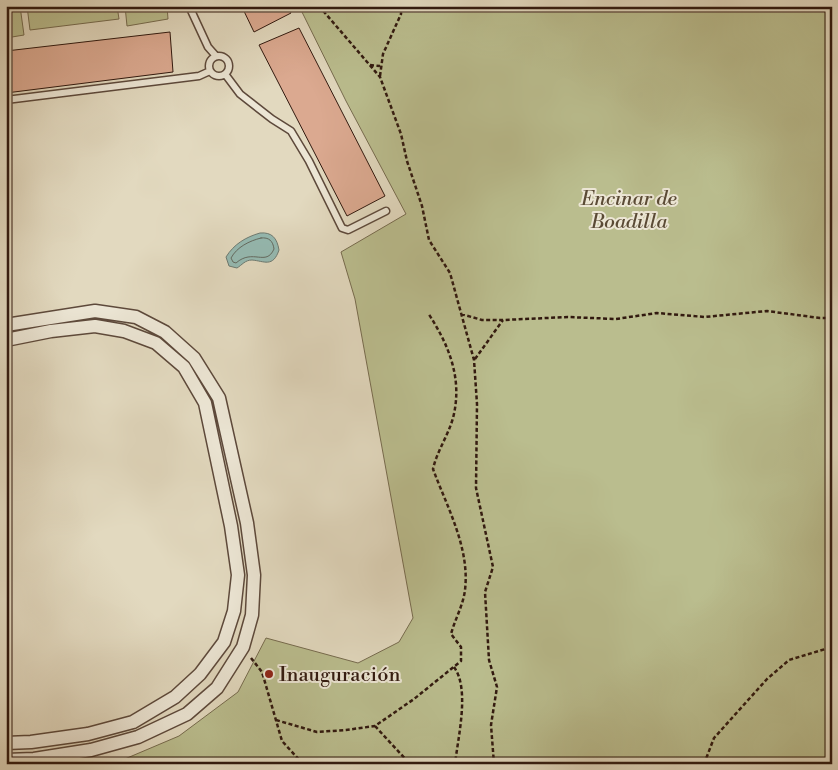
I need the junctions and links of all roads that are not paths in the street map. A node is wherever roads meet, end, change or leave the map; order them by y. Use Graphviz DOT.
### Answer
graph roads {
  1 [pos="189,6"];
  2 [pos="216,56"];
  3 [pos="210,71"];
  4 [pos="225,74"];
  5 [pos="6,100"];
  6 [pos="386,211"];
  7 [pos="6,325"];
  8 [pos="6,340"];
  9 [pos="6,743"];
  10 [pos="6,760"];
  1 -- 2 [label="lane"];
  2 -- 3 [label="lane"];
  2 -- 4 [label="lane"];
  3 -- 4 [label="lane"];
  3 -- 5 [label="lane"];
  4 -- 6 [label="lane"];
  7 -- 10 [label="street"];
  8 -- 9 [label="street"];
}
